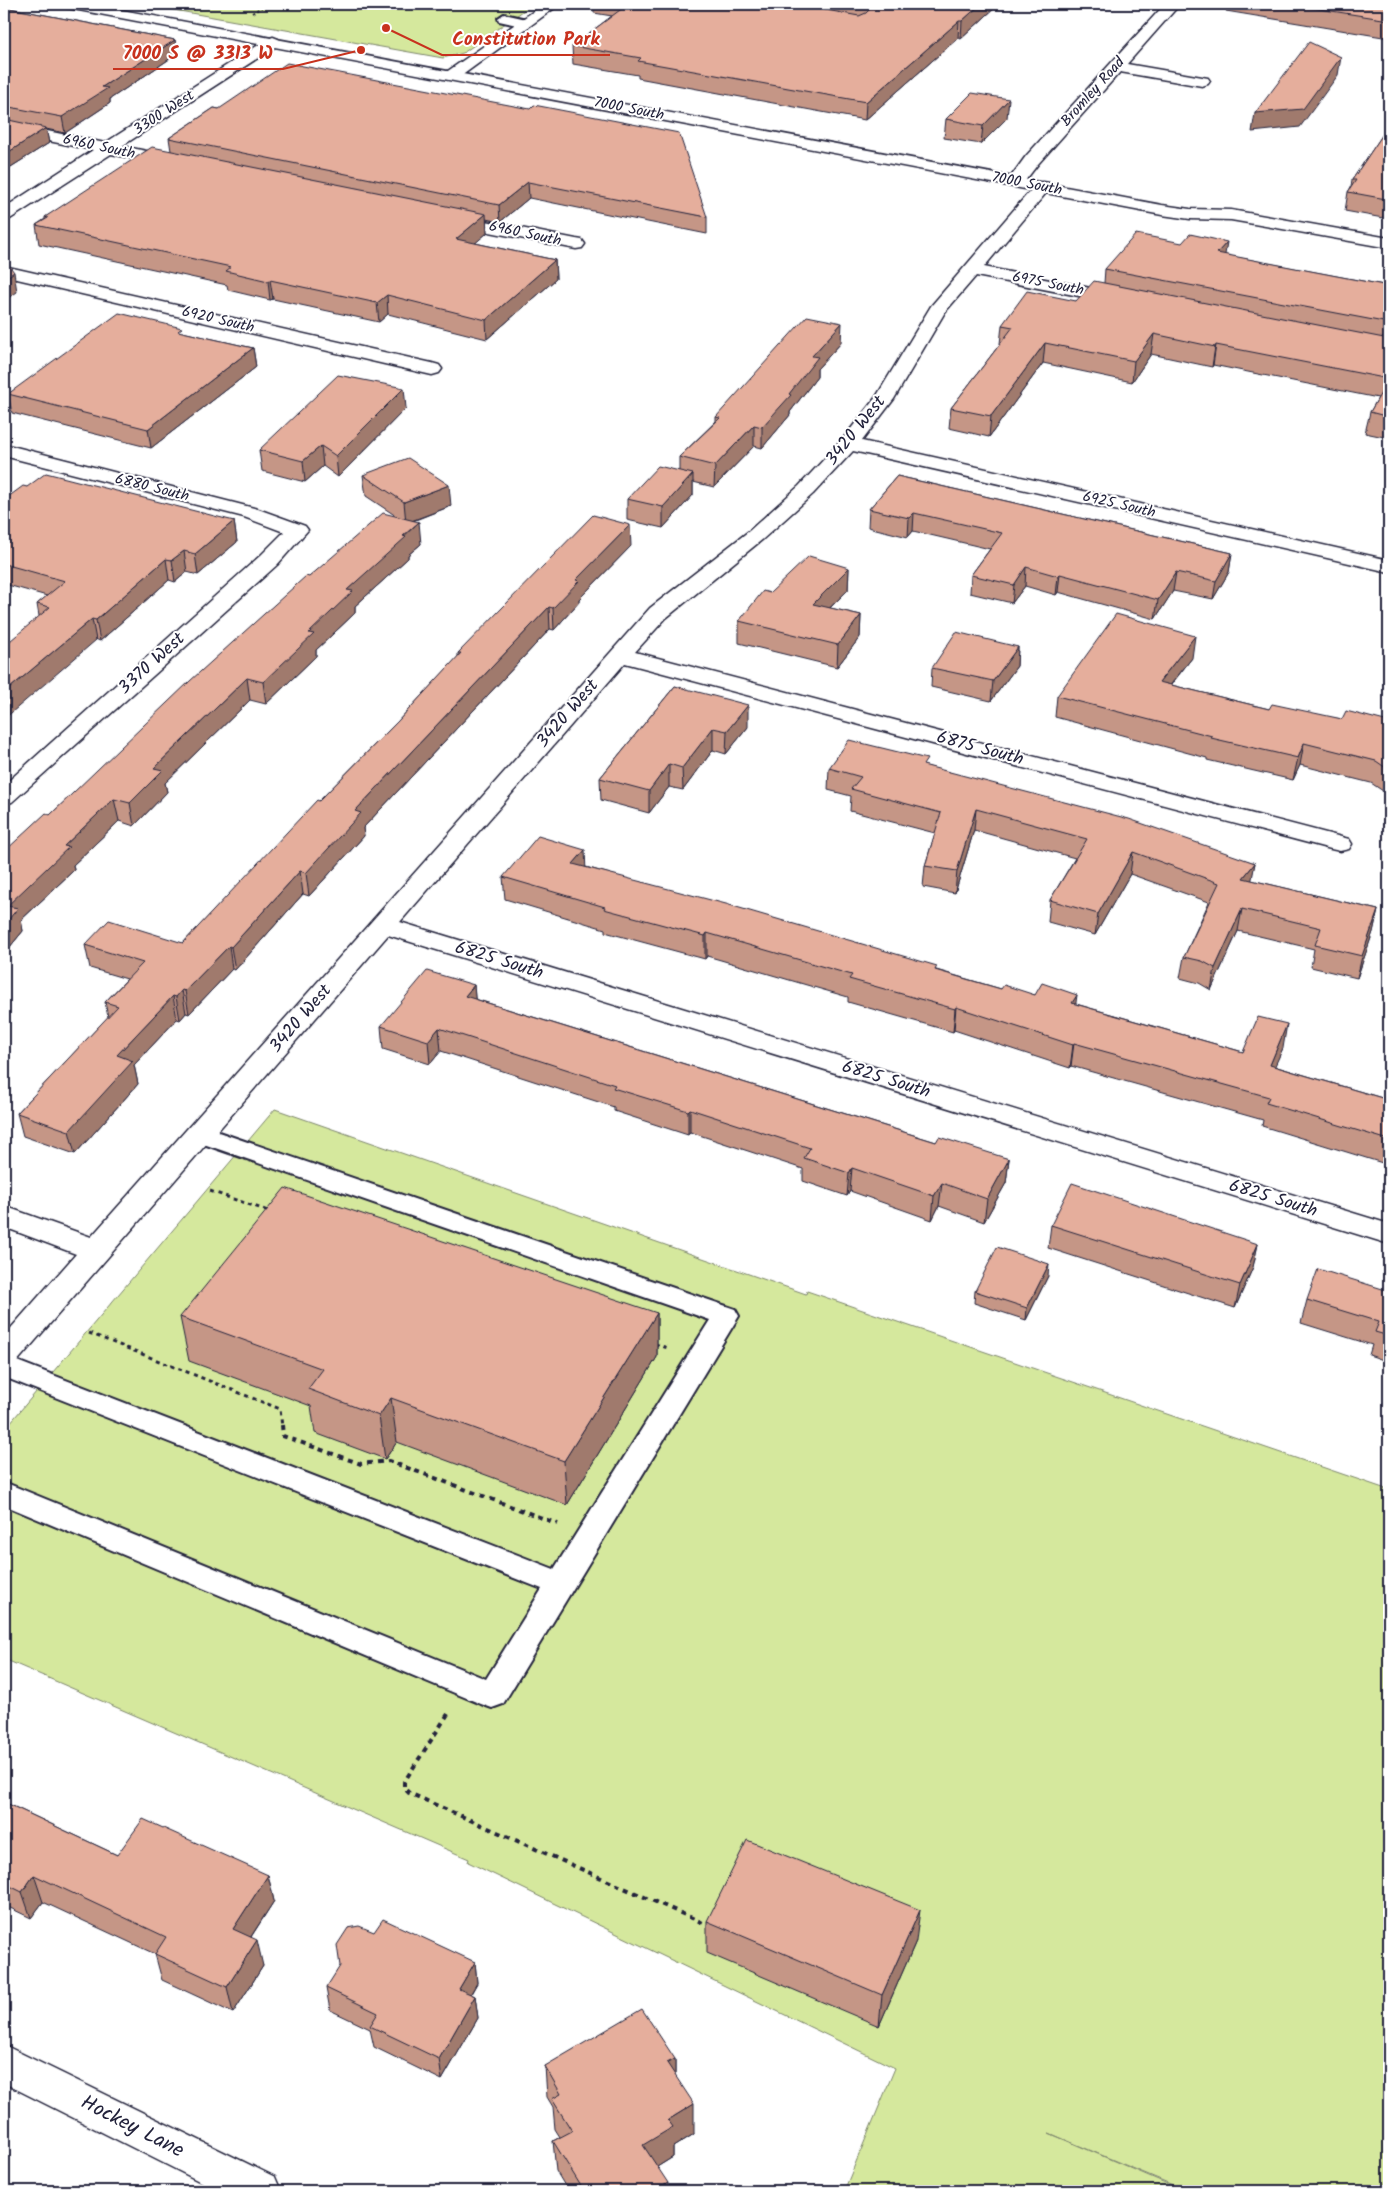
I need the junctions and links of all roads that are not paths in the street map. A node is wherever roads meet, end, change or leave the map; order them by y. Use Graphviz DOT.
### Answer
graph roads {
  1 [pos="68,4"];
  2 [pos="553,4"];
  3 [pos="1173,4"];
  4 [pos="504,18"];
  5 [pos="526,22"];
  6 [pos="273,42"];
  7 [pos="1117,67"];
  8 [pos="451,76"];
  9 [pos="1202,81"];
  10 [pos="4,127"];
  11 [pos="109,149"];
  12 [pos="190,166"];
  13 [pos="1015,182"];
  14 [pos="1043,187"];
  15 [pos="1190,214"];
  16 [pos="4,215"];
  17 [pos="431,215"];
  18 [pos="1389,243"];
  19 [pos="576,244"];
  20 [pos="1389,257"];
  21 [pos="972,270"];
  22 [pos="4,271"];
  23 [pos="1137,302"];
  24 [pos="432,369"];
  25 [pos="849,444"];
  26 [pos="9,457"];
  27 [pos="298,530"];
  28 [pos="1389,566"];
  29 [pos="620,655"];
  30 [pos="4,797"];
  31 [pos="1340,844"];
  32 [pos="382,925"];
  33 [pos="201,1134"];
  34 [pos="4,1216"];
  35 [pos="1389,1234"];
  36 [pos="98,1251"];
  37 [pos="4,1356"];
  38 [pos="4,1366"];
  39 [pos="4,1493"];
  40 [pos="560,1584"];
  41 [pos="4,2063"];
  42 [pos="260,2191"];
  1 -- 6 [label="street, 7000 South"];
  2 -- 5 [label="street"];
  3 -- 7 [label="street, Bromley Road"];
  4 -- 5 [label="lane"];
  5 -- 8 [label="street"];
  6 -- 8 [label="street, 7000 South"];
  6 -- 11 [label="street, 3300 West"];
  7 -- 9 [label="street"];
  7 -- 13 [label="street, Bromley Road"];
  8 -- 13 [label="street, 7000 South"];
  10 -- 11 [label="street, 6960 South"];
  11 -- 12 [label="street, 6960 South"];
  11 -- 16 [label="street, 3300 West"];
  13 -- 14 [label="street, 7000 South"];
  14 -- 15 [label="street, 7000 South"];
  14 -- 21 [label="street, 3420 West"];
  15 -- 18 [label="street, 7000 South"];
  15 -- 20 [label="street, 7000 South"];
  17 -- 19 [label="street, 6960 South"];
  21 -- 23 [label="street, 6975 South"];
  21 -- 25 [label="street, 3420 West"];
  22 -- 24 [label="street, 6920 South"];
  25 -- 28 [label="street, 6925 South"];
  25 -- 29 [label="street, 3420 West"];
  26 -- 27 [label="street, 6880 South"];
  27 -- 30 [label="street, 3370 West"];
  29 -- 31 [label="street, 6875 South"];
  29 -- 32 [label="street, 3420 West"];
  32 -- 33 [label="street, 3420 West"];
  32 -- 35 [label="street, 6825 South"];
  33 -- 36 [label="street, 3420 West"];
  33 -- 40 [label="lane"];
  34 -- 36 [label="street"];
  36 -- 37 [label="street, 3420 West"];
  38 -- 40 [label="lane"];
  39 -- 40 [label="lane"];
  41 -- 42 [label="street, Hockey Lane"];
}
